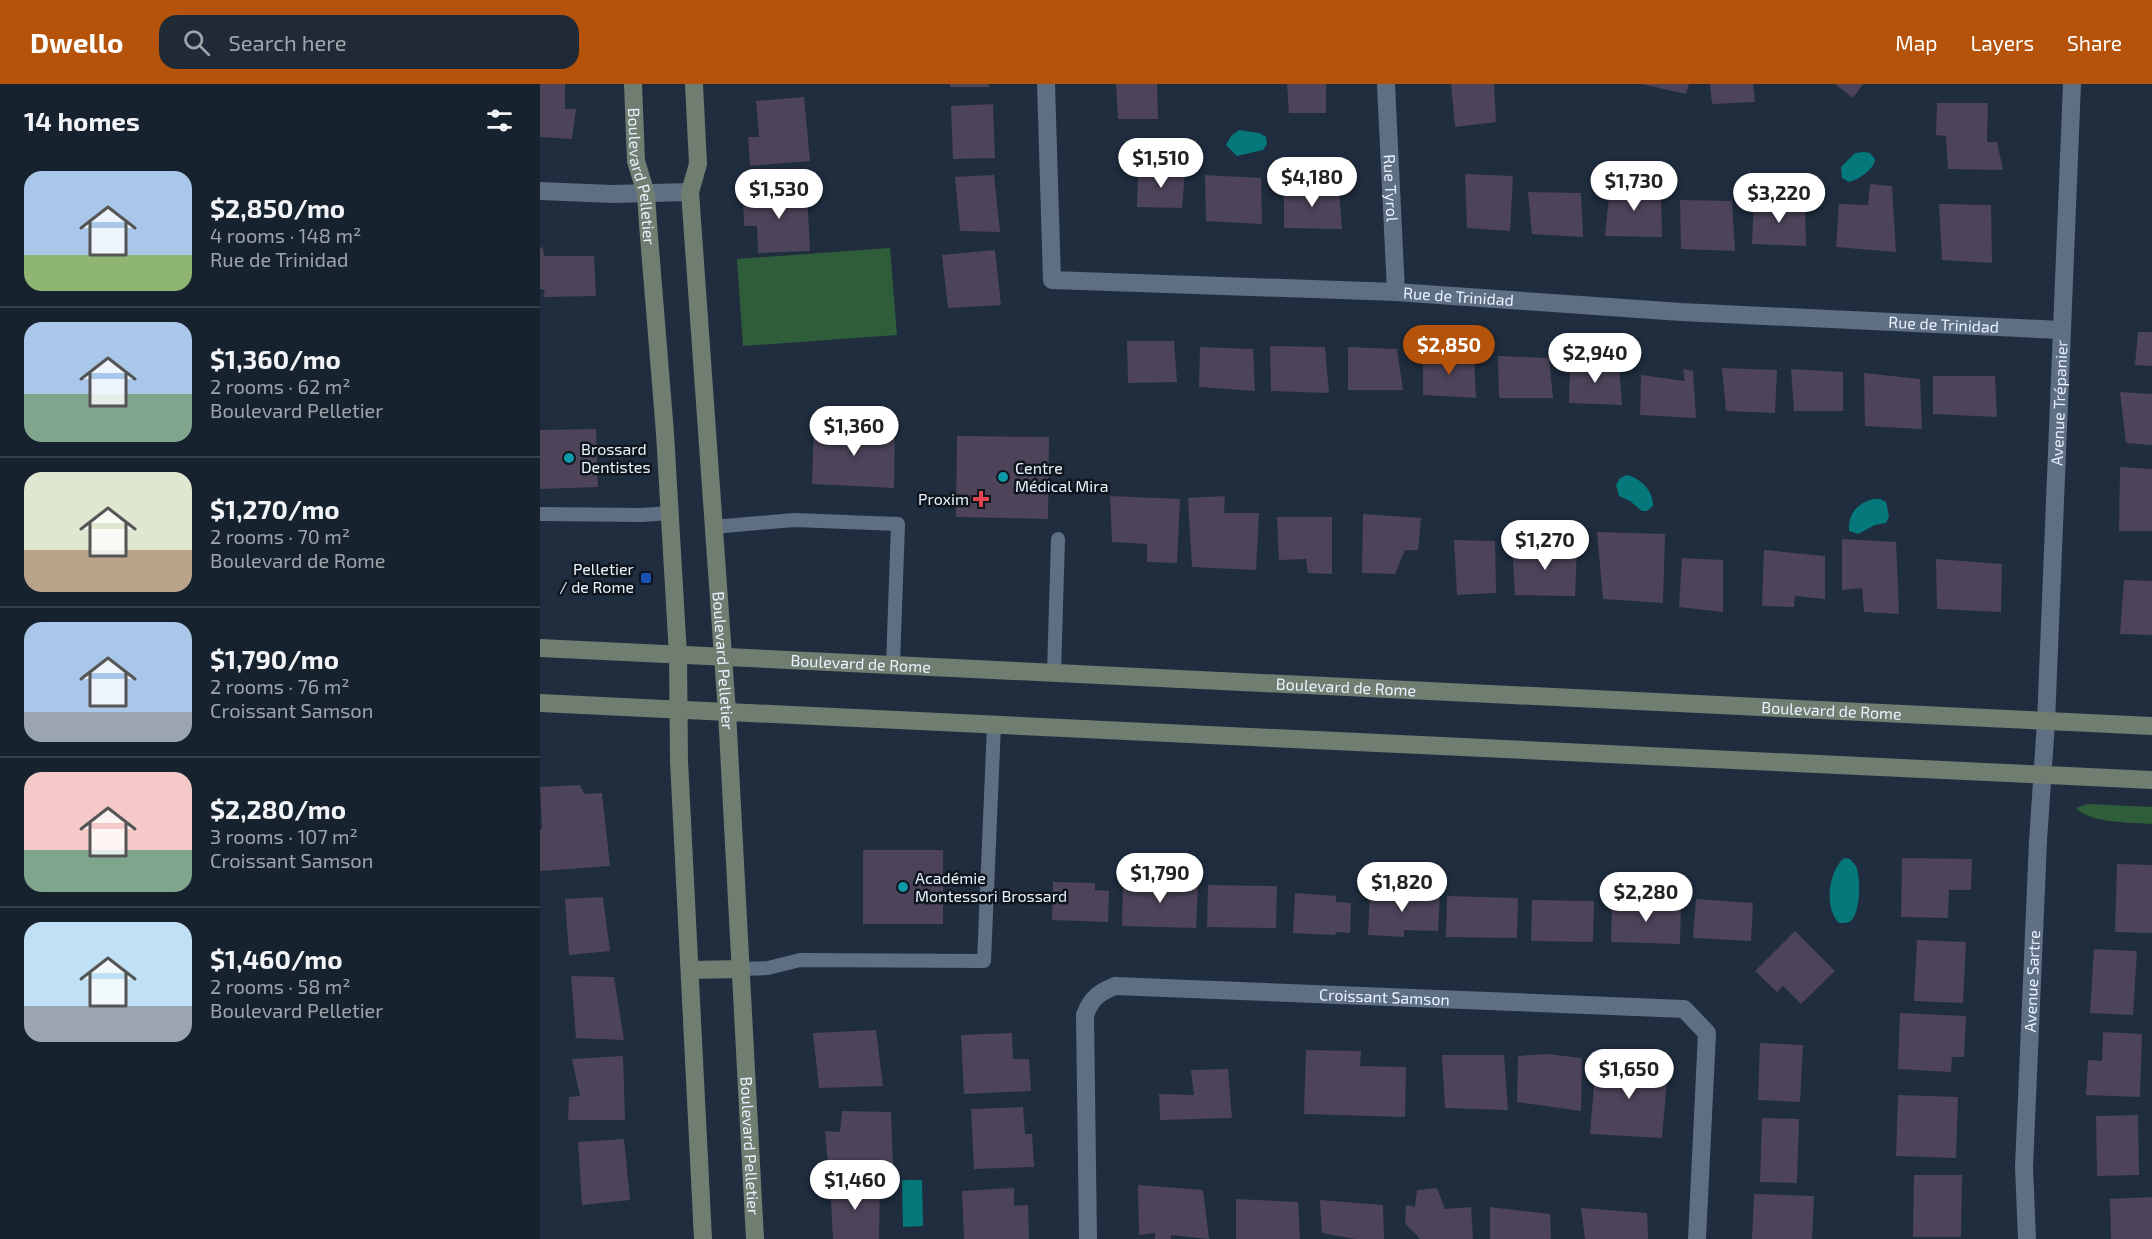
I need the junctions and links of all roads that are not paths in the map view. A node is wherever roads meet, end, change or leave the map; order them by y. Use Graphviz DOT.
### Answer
graph roads {
  1 [pos="633,84"];
  2 [pos="694,84"];
  3 [pos="1046,84"];
  4 [pos="1386,84"];
  5 [pos="2073,84"];
  6 [pos="540,191"];
  7 [pos="690,192"];
  8 [pos="646,194"];
  9 [pos="1396,292"];
  10 [pos="2061,330"];
  11 [pos="669,513"];
  12 [pos="540,514"];
  13 [pos="713,527"];
  14 [pos="1058,539"];
  15 [pos="540,648"];
  16 [pos="678,655"];
  17 [pos="724,657"];
  18 [pos="892,665"];
  19 [pos="1054,673"];
  20 [pos="540,703"];
  21 [pos="678,710"];
  22 [pos="727,712"];
  23 [pos="2046,722"];
  24 [pos="994,725"];
  25 [pos="2152,726"];
  26 [pos="2042,774"];
  27 [pos="2152,780"];
  28 [pos="741,969"];
  29 [pos="690,970"];
  30 [pos="703,1239"];
  31 [pos="755,1239"];
  32 [pos="1088,1239"];
  33 [pos="1697,1239"];
  34 [pos="2027,1239"];
  1 -- 8 [label="main road, Boulevard Pelletier"];
  2 -- 7 [label="main road, Boulevard Pelletier"];
  3 -- 9 [label="street, Rue de Trinidad"];
  4 -- 9 [label="street, Rue Tyrol"];
  5 -- 10 [label="street, Avenue Trépanier"];
  6 -- 8 [label="street"];
  7 -- 8 [label="street"];
  7 -- 13 [label="main road, Boulevard Pelletier"];
  8 -- 11 [label="main road, Boulevard Pelletier"];
  9 -- 10 [label="street, Rue de Trinidad"];
  10 -- 23 [label="street, Avenue Trépanier"];
  11 -- 12 [label="lane"];
  11 -- 16 [label="main road, Boulevard Pelletier"];
  13 -- 17 [label="main road, Boulevard Pelletier"];
  13 -- 18 [label="lane"];
  14 -- 19 [label="lane"];
  15 -- 16 [label="main road, Boulevard de Rome"];
  16 -- 17 [label="main road, Boulevard de Rome"];
  16 -- 21 [label="main road, Boulevard Pelletier"];
  17 -- 18 [label="main road, Boulevard de Rome"];
  17 -- 22 [label="main road, Boulevard Pelletier"];
  18 -- 19 [label="main road, Boulevard de Rome"];
  19 -- 23 [label="main road, Boulevard de Rome"];
  20 -- 21 [label="main road"];
  21 -- 22 [label="main road"];
  21 -- 29 [label="main road, Boulevard Pelletier"];
  22 -- 24 [label="main road"];
  22 -- 28 [label="main road, Boulevard Pelletier"];
  23 -- 25 [label="main road, Boulevard de Rome"];
  23 -- 26 [label="street, Avenue Sartre"];
  24 -- 26 [label="main road"];
  24 -- 28 [label="lane"];
  26 -- 27 [label="main road"];
  26 -- 34 [label="street, Avenue Sartre"];
  28 -- 29 [label="main road"];
  28 -- 31 [label="main road, Boulevard Pelletier"];
  29 -- 30 [label="main road, Boulevard Pelletier"];
  32 -- 33 [label="street, Croissant Samson"];
}
